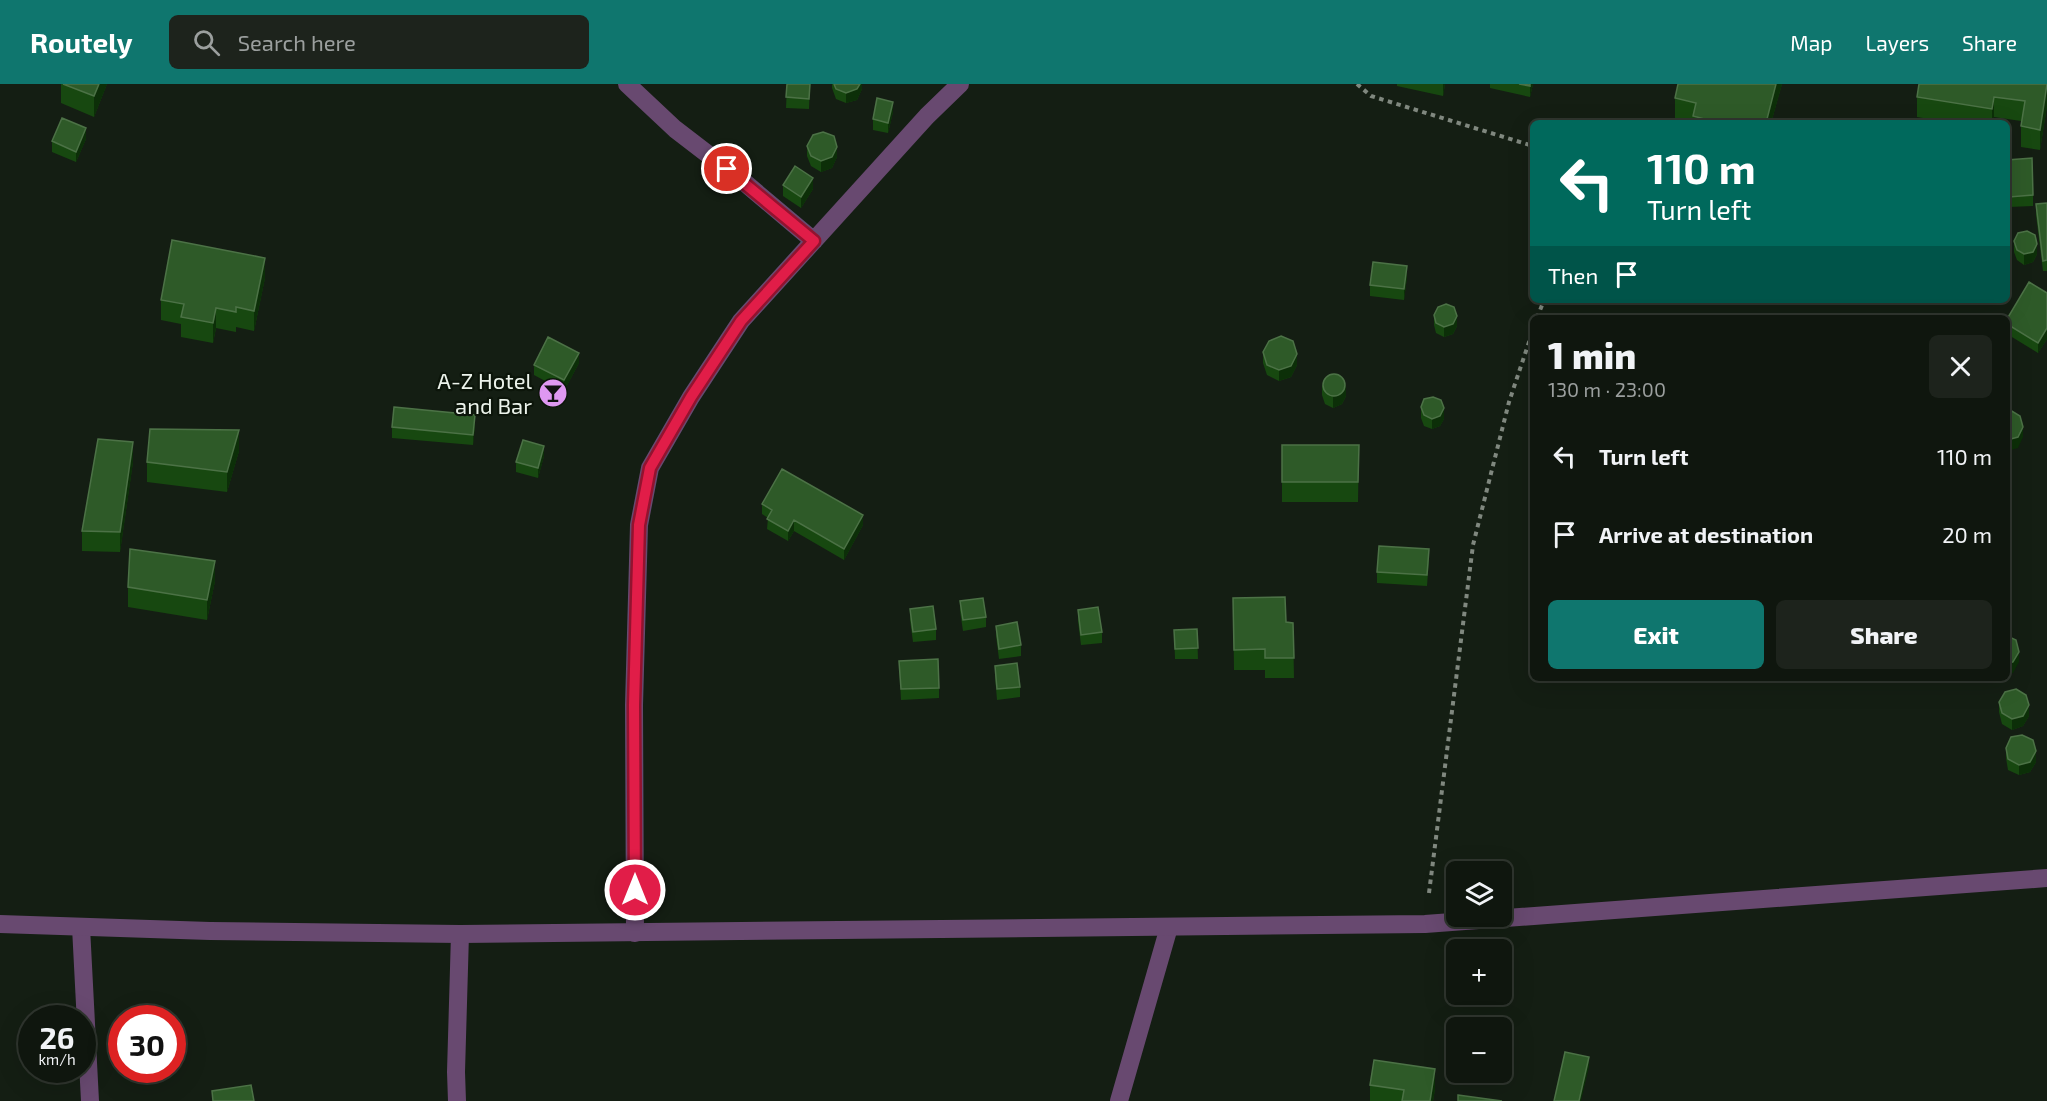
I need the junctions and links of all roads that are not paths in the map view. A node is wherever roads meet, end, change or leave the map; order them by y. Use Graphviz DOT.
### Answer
graph roads {
  1 [pos="627,84"];
  2 [pos="960,84"];
  3 [pos="814,241"];
  4 [pos="2047,878"];
  5 [pos="0,924"];
  6 [pos="81,927"];
  7 [pos="1169,927"];
  8 [pos="635,933"];
  9 [pos="460,934"];
  10 [pos="90,1101"];
  11 [pos="457,1101"];
  12 [pos="1119,1101"];
  1 -- 3 [label="street"];
  2 -- 3 [label="street"];
  3 -- 8 [label="street"];
  4 -- 7 [label="street"];
  5 -- 6 [label="street"];
  6 -- 9 [label="street"];
  6 -- 10 [label="street"];
  7 -- 8 [label="street"];
  7 -- 12 [label="street"];
  8 -- 9 [label="street"];
  9 -- 11 [label="street"];
}
